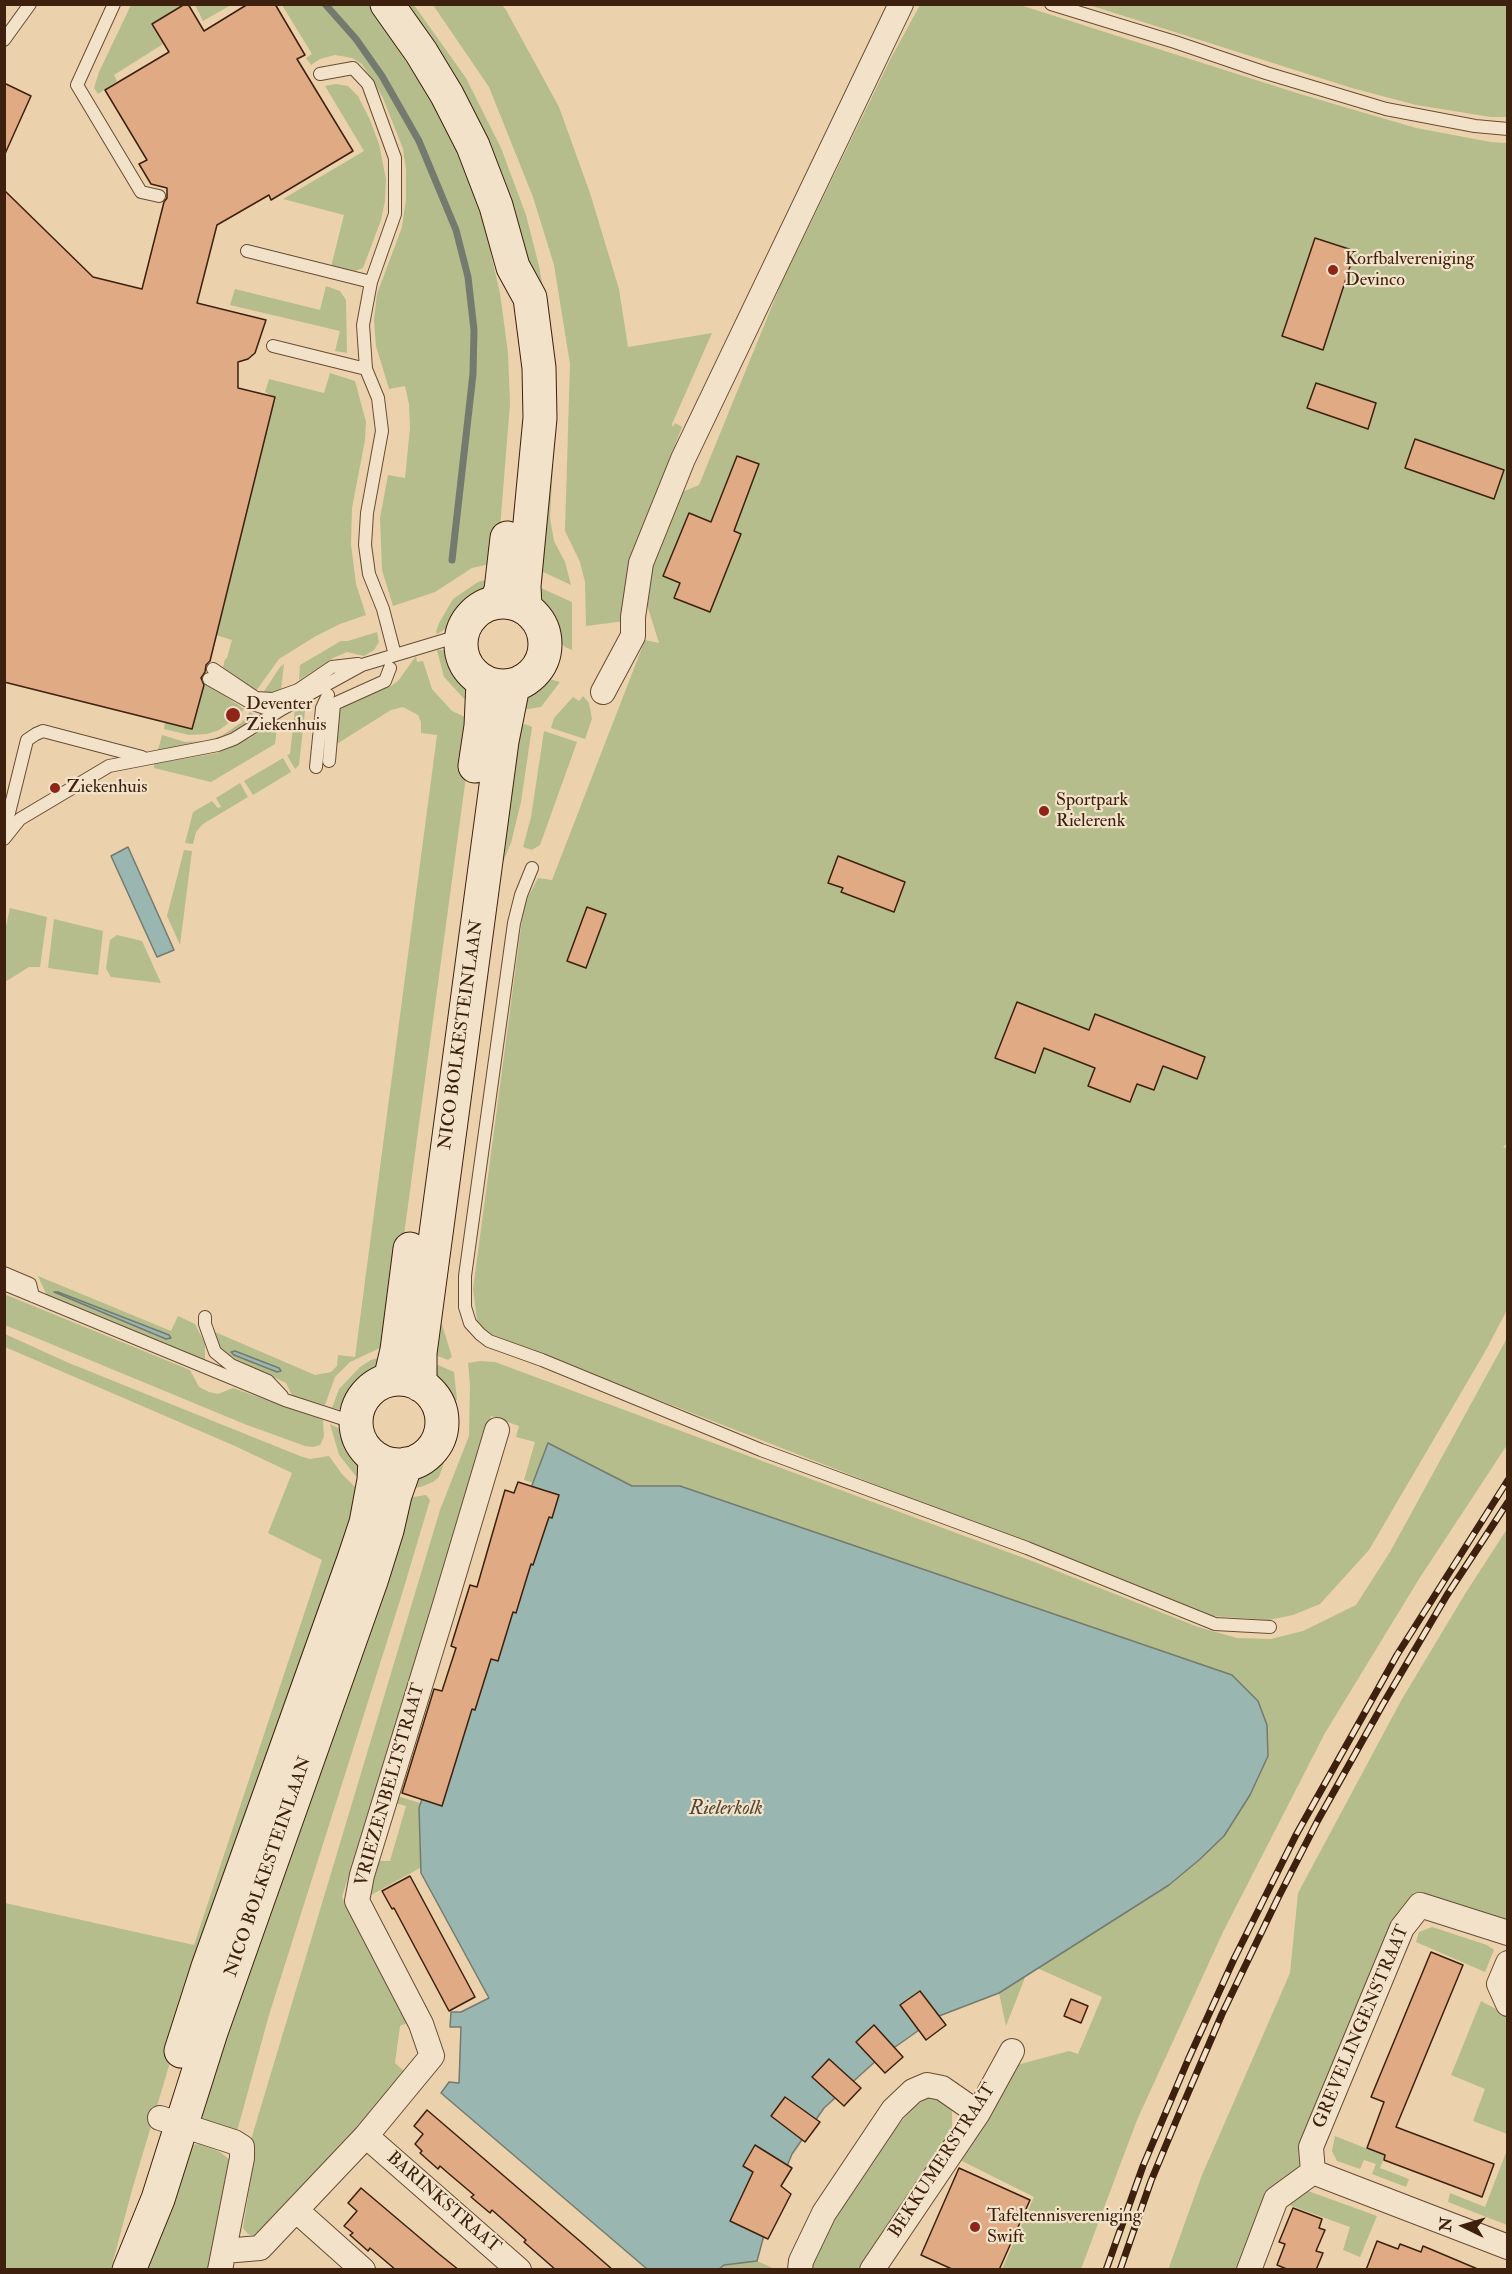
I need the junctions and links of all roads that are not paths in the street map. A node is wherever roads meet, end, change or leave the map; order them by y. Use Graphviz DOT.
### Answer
graph roads {
  1 [pos="30,4"];
  2 [pos="114,4"];
  3 [pos="387,4"];
  4 [pos="901,4"];
  5 [pos="1052,4"];
  6 [pos="4,40"];
  7 [pos="320,74"];
  8 [pos="1508,129"];
  9 [pos="159,196"];
  10 [pos="247,251"];
  11 [pos="371,282"];
  12 [pos="273,346"];
  13 [pos="366,369"];
  14 [pos="511,605"];
  15 [pos="462,635"];
  16 [pos="395,655"];
  17 [pos="362,664"];
  18 [pos="390,668"];
  19 [pos="498,684"];
  20 [pos="603,693"];
  21 [pos="328,695"];
  22 [pos="277,712"];
  23 [pos="146,758"];
  24 [pos="328,761"];
  25 [pos="316,767"];
  26 [pos="4,832"];
  27 [pos="4,839"];
  28 [pos="532,868"];
  29 [pos="4,1273"];
  30 [pos="4,1284"];
  31 [pos="33,1296"];
  32 [pos="205,1317"];
  33 [pos="405,1382"];
  34 [pos="285,1400"];
  35 [pos="356,1423"];
  36 [pos="496,1430"];
  37 [pos="375,1458"];
  38 [pos="406,1464"];
  39 [pos="1270,1627"];
  40 [pos="1508,1933"];
  41 [pos="1508,1963"];
  42 [pos="1508,2004"];
  43 [pos="1011,2051"];
  44 [pos="978,2113"];
  45 [pos="171,2122"];
  46 [pos="366,2136"];
  47 [pos="1313,2172"];
  48 [pos="297,2211"];
  49 [pos="1508,2247"];
  50 [pos="222,2260"];
  51 [pos="123,2270"];
  52 [pos="129,2270"];
  53 [pos="363,2270"];
  54 [pos="519,2270"];
  55 [pos="800,2270"];
  56 [pos="872,2270"];
  57 [pos="1249,2270"];
  1 -- 6 [label="lane"];
  2 -- 9 [label="lane"];
  3 -- 14 [label="street"];
  4 -- 20 [label="street"];
  5 -- 8 [label="lane"];
  7 -- 11 [label="lane"];
  10 -- 11 [label="lane"];
  11 -- 13 [label="lane"];
  12 -- 13 [label="lane"];
  13 -- 16 [label="lane"];
  14 -- 15 [label="street"];
  14 -- 19 [label="street"];
  15 -- 16 [label="lane"];
  15 -- 19 [label="street"];
  16 -- 17 [label="lane"];
  17 -- 22 [label="lane"];
  17 -- 22 [label="lane"];
  18 -- 24 [label="lane"];
  19 -- 33 [label="street, NICO BOLKESTEINLAAN"];
  21 -- 25 [label="lane"];
  22 -- 23 [label="lane"];
  23 -- 26 [label="lane"];
  23 -- 27 [label="lane"];
  28 -- 39 [label="lane"];
  29 -- 31 [label="lane"];
  30 -- 31 [label="lane"];
  31 -- 34 [label="lane"];
  32 -- 34 [label="lane"];
  33 -- 35 [label="street"];
  33 -- 38 [label="street"];
  34 -- 35 [label="lane"];
  35 -- 37 [label="street"];
  36 -- 46 [label="street, VRIEZENBELTSTRAAT"];
  37 -- 38 [label="street"];
  37 -- 45 [label="street, NICO BOLKESTEINLAAN"];
  38 -- 45 [label="street, NICO BOLKESTEINLAAN"];
  40 -- 47 [label="street, GREVELINGENSTRAAT"];
  41 -- 42 [label="street"];
  43 -- 44 [label="street, BEKKUMERSTRAAT"];
  44 -- 55 [label="street"];
  44 -- 56 [label="street, BEKKUMERSTRAAT"];
  45 -- 50 [label="street"];
  45 -- 51 [label="street, NICO BOLKESTEINLAAN"];
  45 -- 52 [label="street, NICO BOLKESTEINLAAN"];
  46 -- 48 [label="street, VRIEZENBELTSTRAAT"];
  46 -- 54 [label="street, BARINKSTRAAT"];
  47 -- 49 [label="street"];
  47 -- 57 [label="street"];
  48 -- 50 [label="street, VRIEZENBELTSTRAAT"];
  48 -- 53 [label="street"];
}
